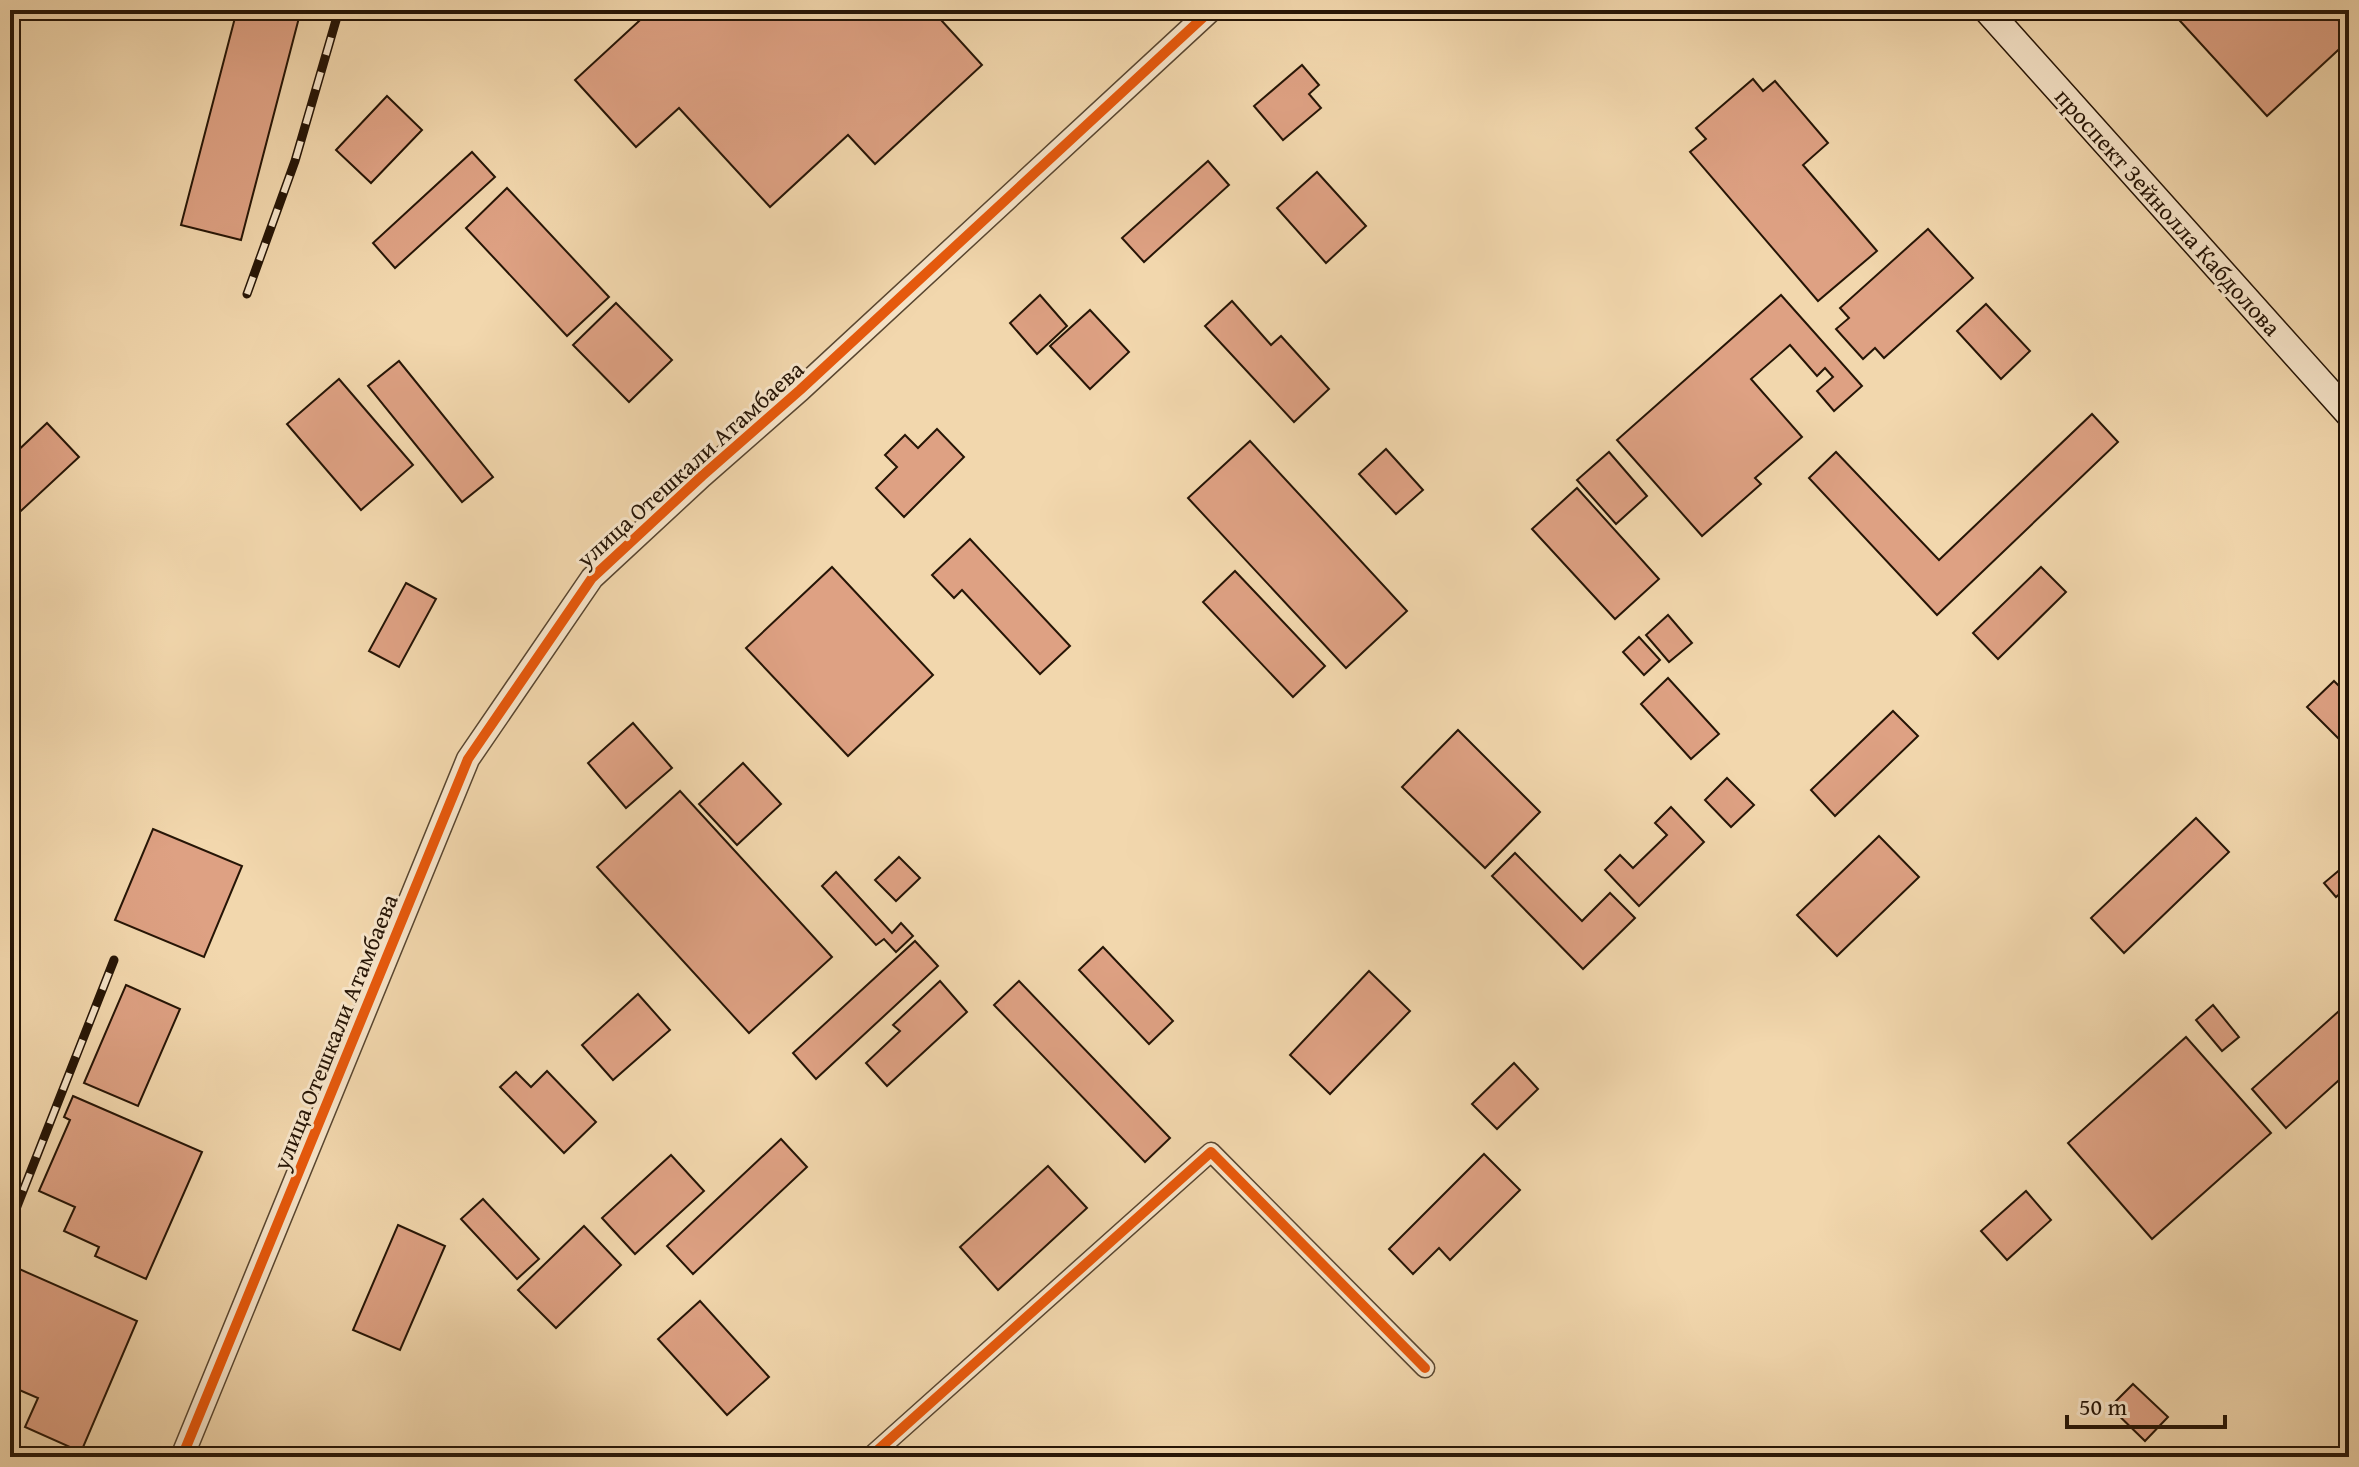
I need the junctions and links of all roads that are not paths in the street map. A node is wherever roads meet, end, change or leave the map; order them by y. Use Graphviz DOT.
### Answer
graph roads {
  1 [pos="1211,10"];
  2 [pos="1987,10"];
  3 [pos="2349,414"];
  4 [pos="1425,1368"];
  5 [pos="182,1457"];
  6 [pos="870,1457"];
  1 -- 5 [label="street, улица Отешкали Атамбаева"];
  2 -- 3 [label="main road, проспект Зейнолла Кабдолова"];
  4 -- 6 [label="street"];
}
